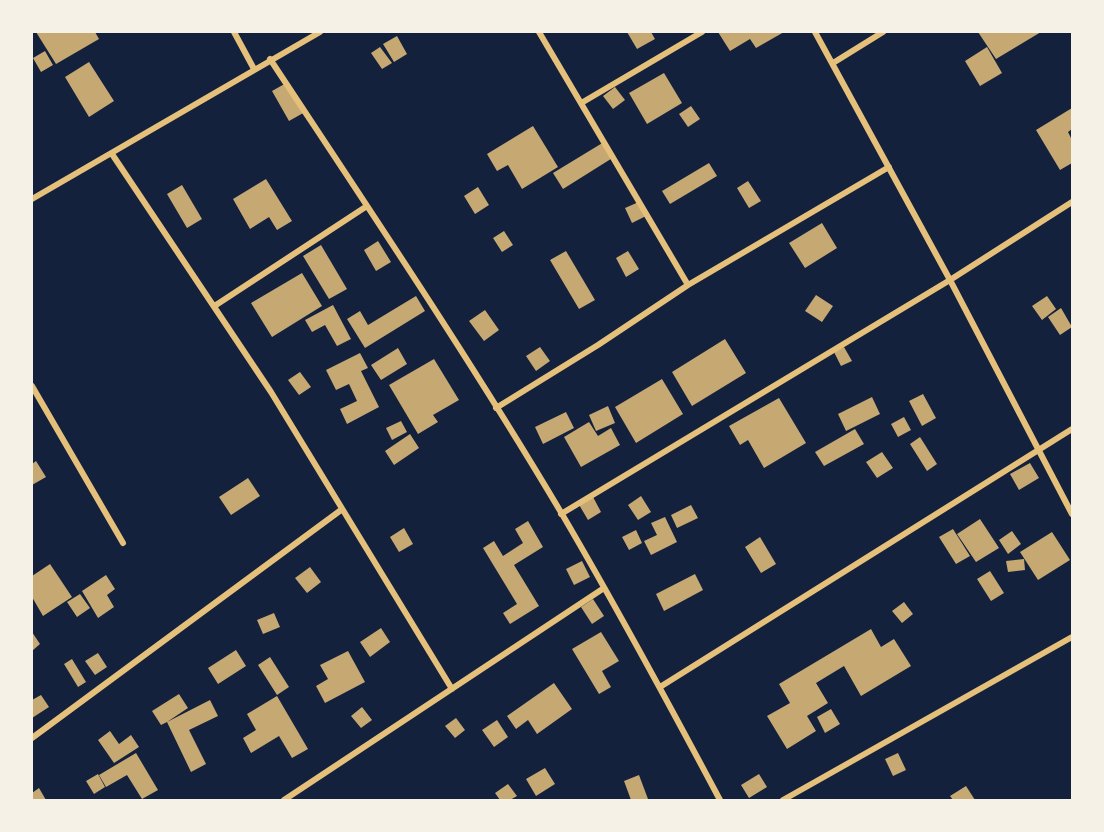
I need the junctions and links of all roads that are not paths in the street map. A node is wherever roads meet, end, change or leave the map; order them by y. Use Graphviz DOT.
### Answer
graph roads {
  1 [pos="234,32"];
  2 [pos="320,32"];
  3 [pos="539,32"];
  4 [pos="702,32"];
  5 [pos="815,32"];
  6 [pos="883,32"];
  7 [pos="270,59"];
  8 [pos="833,63"];
  9 [pos="254,69"];
  10 [pos="583,102"];
  11 [pos="112,154"];
  12 [pos="889,167"];
  13 [pos="32,199"];
  14 [pos="1072,202"];
  15 [pos="367,206"];
  16 [pos="950,280"];
  17 [pos="688,285"];
  18 [pos="216,305"];
  19 [pos="32,386"];
  20 [pos="496,408"];
  21 [pos="1072,429"];
  22 [pos="1039,450"];
  23 [pos="341,510"];
  24 [pos="561,514"];
  25 [pos="1072,514"];
  26 [pos="123,543"];
  27 [pos="604,588"];
  28 [pos="1072,637"];
  29 [pos="660,687"];
  30 [pos="452,689"];
  31 [pos="32,738"];
  32 [pos="284,801"];
  33 [pos="720,801"];
  34 [pos="783,801"];
  1 -- 9 [label="street"];
  2 -- 7 [label="street"];
  3 -- 10 [label="street"];
  4 -- 10 [label="street"];
  5 -- 8 [label="street"];
  6 -- 8 [label="street"];
  7 -- 9 [label="street"];
  7 -- 15 [label="street"];
  8 -- 12 [label="street"];
  9 -- 11 [label="street"];
  10 -- 17 [label="street"];
  11 -- 13 [label="street"];
  11 -- 18 [label="street"];
  12 -- 16 [label="street"];
  12 -- 17 [label="street"];
  14 -- 16 [label="street"];
  15 -- 18 [label="street"];
  15 -- 20 [label="street"];
  16 -- 22 [label="street"];
  16 -- 24 [label="street"];
  17 -- 20 [label="street"];
  18 -- 23 [label="street"];
  19 -- 26 [label="street"];
  20 -- 24 [label="street"];
  21 -- 22 [label="street"];
  22 -- 25 [label="street"];
  22 -- 29 [label="street"];
  23 -- 30 [label="street"];
  23 -- 31 [label="street"];
  24 -- 27 [label="street"];
  27 -- 29 [label="street"];
  27 -- 30 [label="street"];
  28 -- 34 [label="street"];
  29 -- 33 [label="street"];
  30 -- 32 [label="street"];
}
